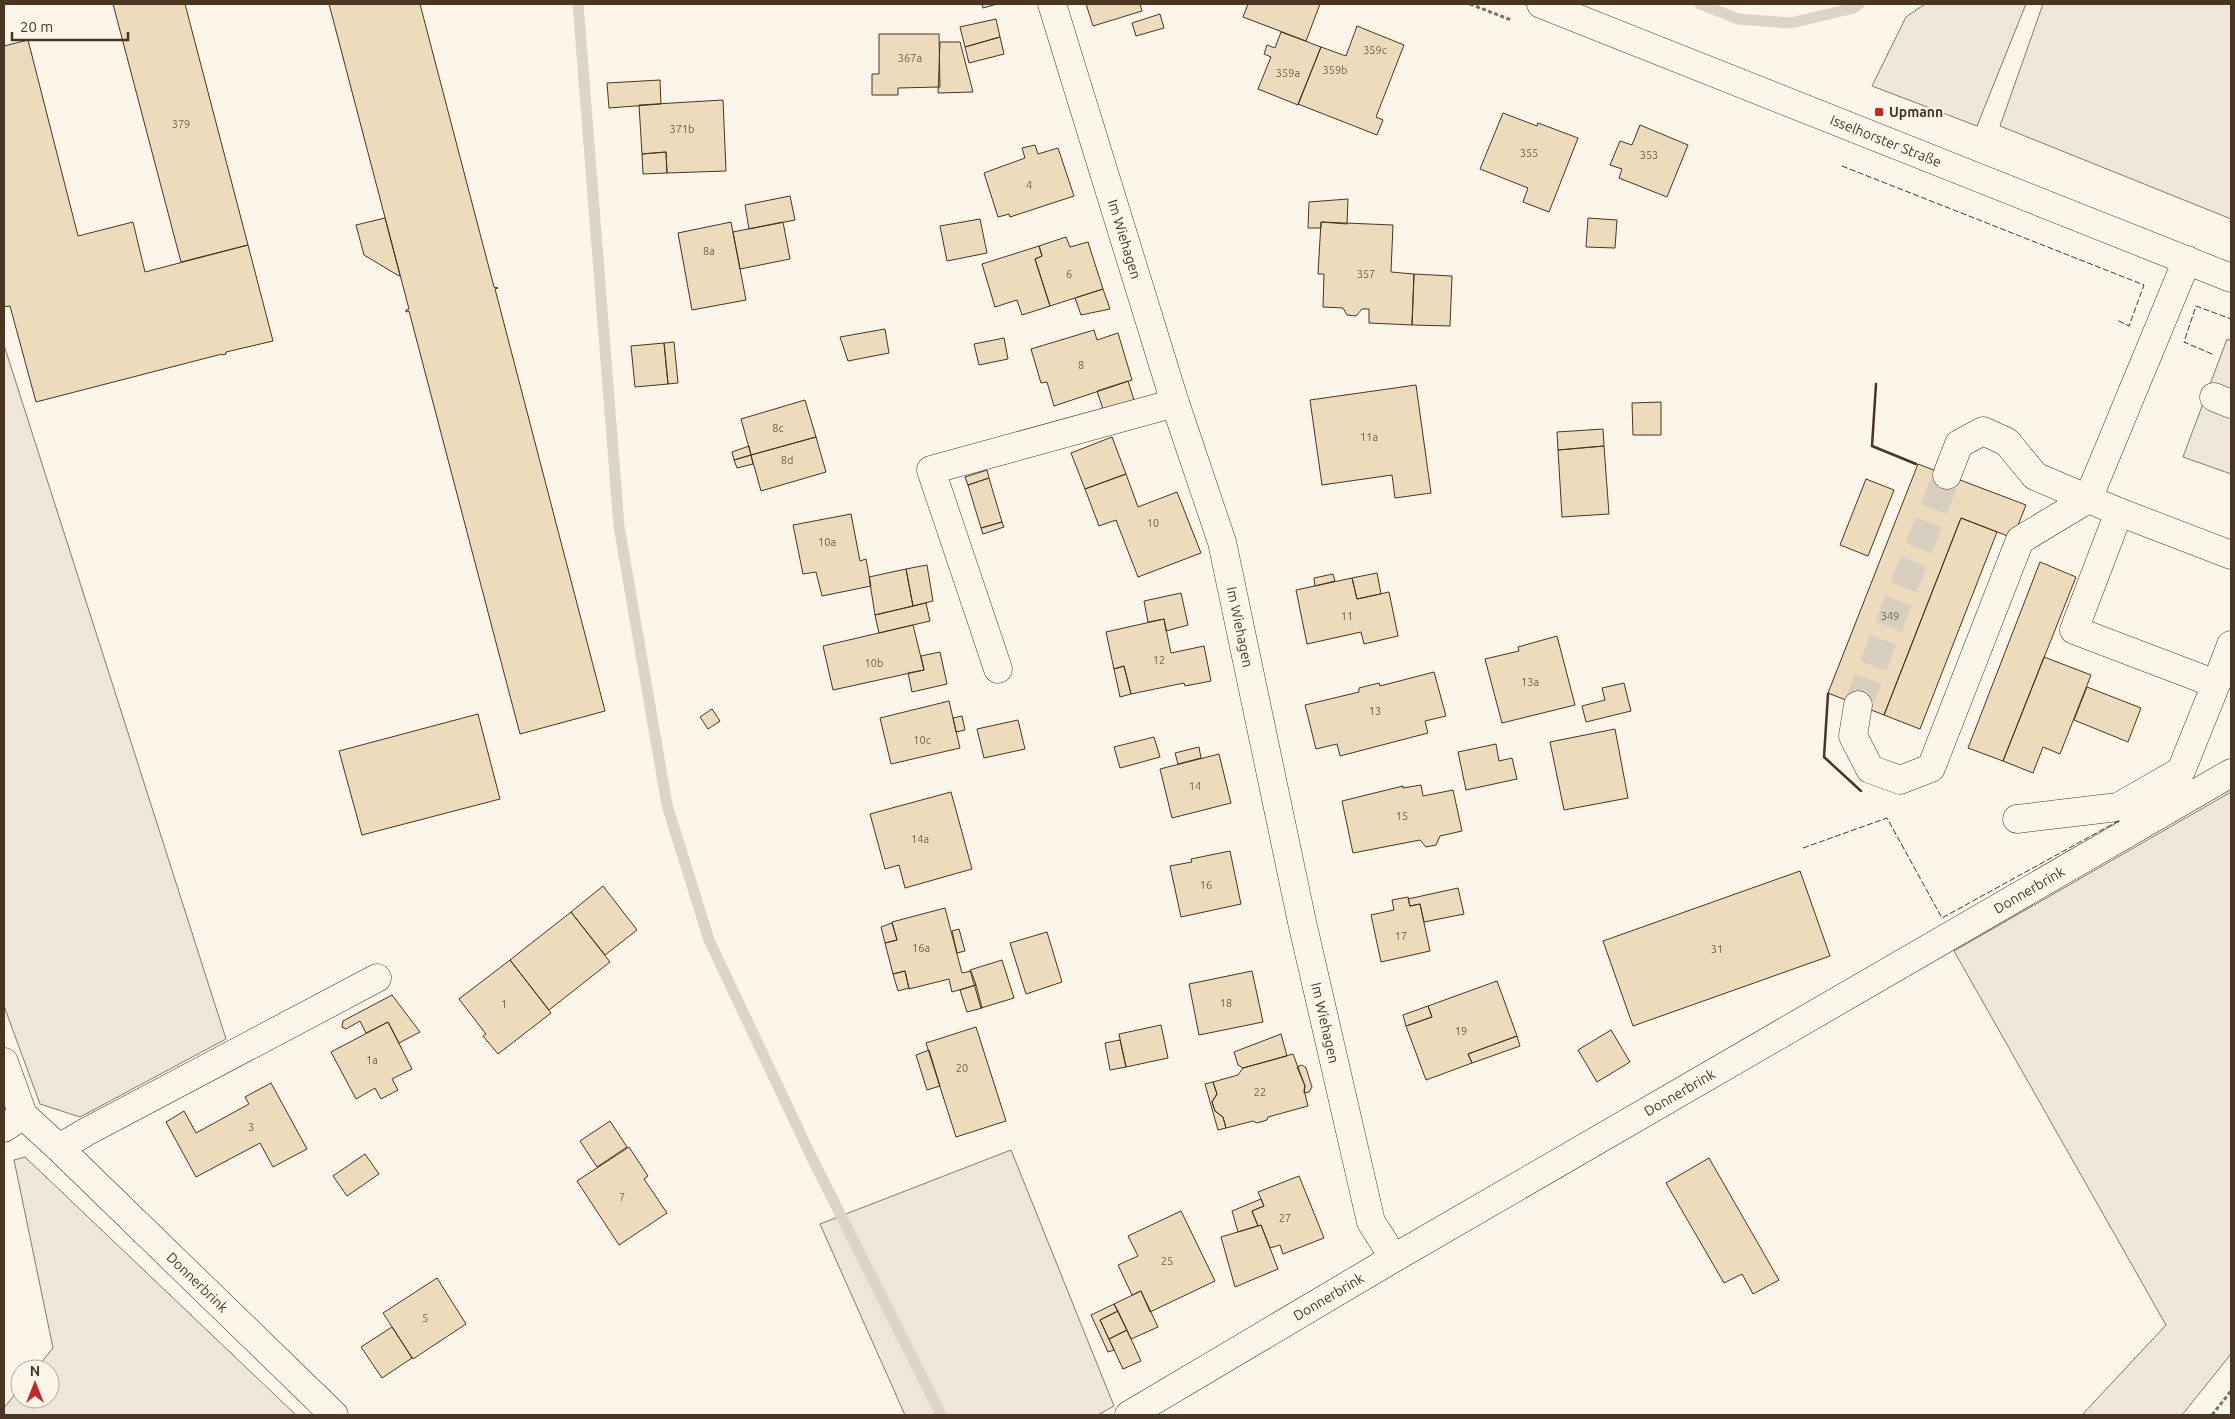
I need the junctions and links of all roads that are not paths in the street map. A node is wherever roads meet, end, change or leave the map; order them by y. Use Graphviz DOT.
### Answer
graph roads {
  1 [pos="1052,4"];
  2 [pos="1541,4"];
  3 [pos="2187,260"];
  4 [pos="2231,278"];
  5 [pos="1175,403"];
  6 [pos="1947,475"];
  7 [pos="2088,499"];
  8 [pos="2119,512"];
  9 [pos="2231,555"];
  10 [pos="2231,645"];
  11 [pos="998,669"];
  12 [pos="2216,684"];
  13 [pos="1858,705"];
  14 [pos="2231,773"];
  15 [pos="2017,820"];
  16 [pos="377,978"];
  17 [pos="4,1062"];
  18 [pos="13,1121"];
  19 [pos="59,1148"];
  20 [pos="1394,1258"];
  21 [pos="334,1415"];
  22 [pos="1129,1415"];
  1 -- 5 [label="street, Im Wiehagen"];
  2 -- 3 [label="street, Isselhorster Straße"];
  3 -- 4 [label="street, Isselhorster Straße"];
  3 -- 7 [label="street"];
  5 -- 11 [label="street"];
  5 -- 20 [label="street, Im Wiehagen"];
  6 -- 7 [label="street"];
  7 -- 8 [label="street"];
  7 -- 13 [label="street"];
  8 -- 9 [label="street"];
  8 -- 12 [label="street"];
  10 -- 12 [label="street"];
  12 -- 15 [label="street"];
  14 -- 20 [label="street, Donnerbrink"];
  16 -- 19 [label="street"];
  17 -- 18 [label="street"];
  18 -- 19 [label="street, Donnerbrink"];
  19 -- 21 [label="street, Donnerbrink"];
  20 -- 22 [label="street, Donnerbrink"];
}
